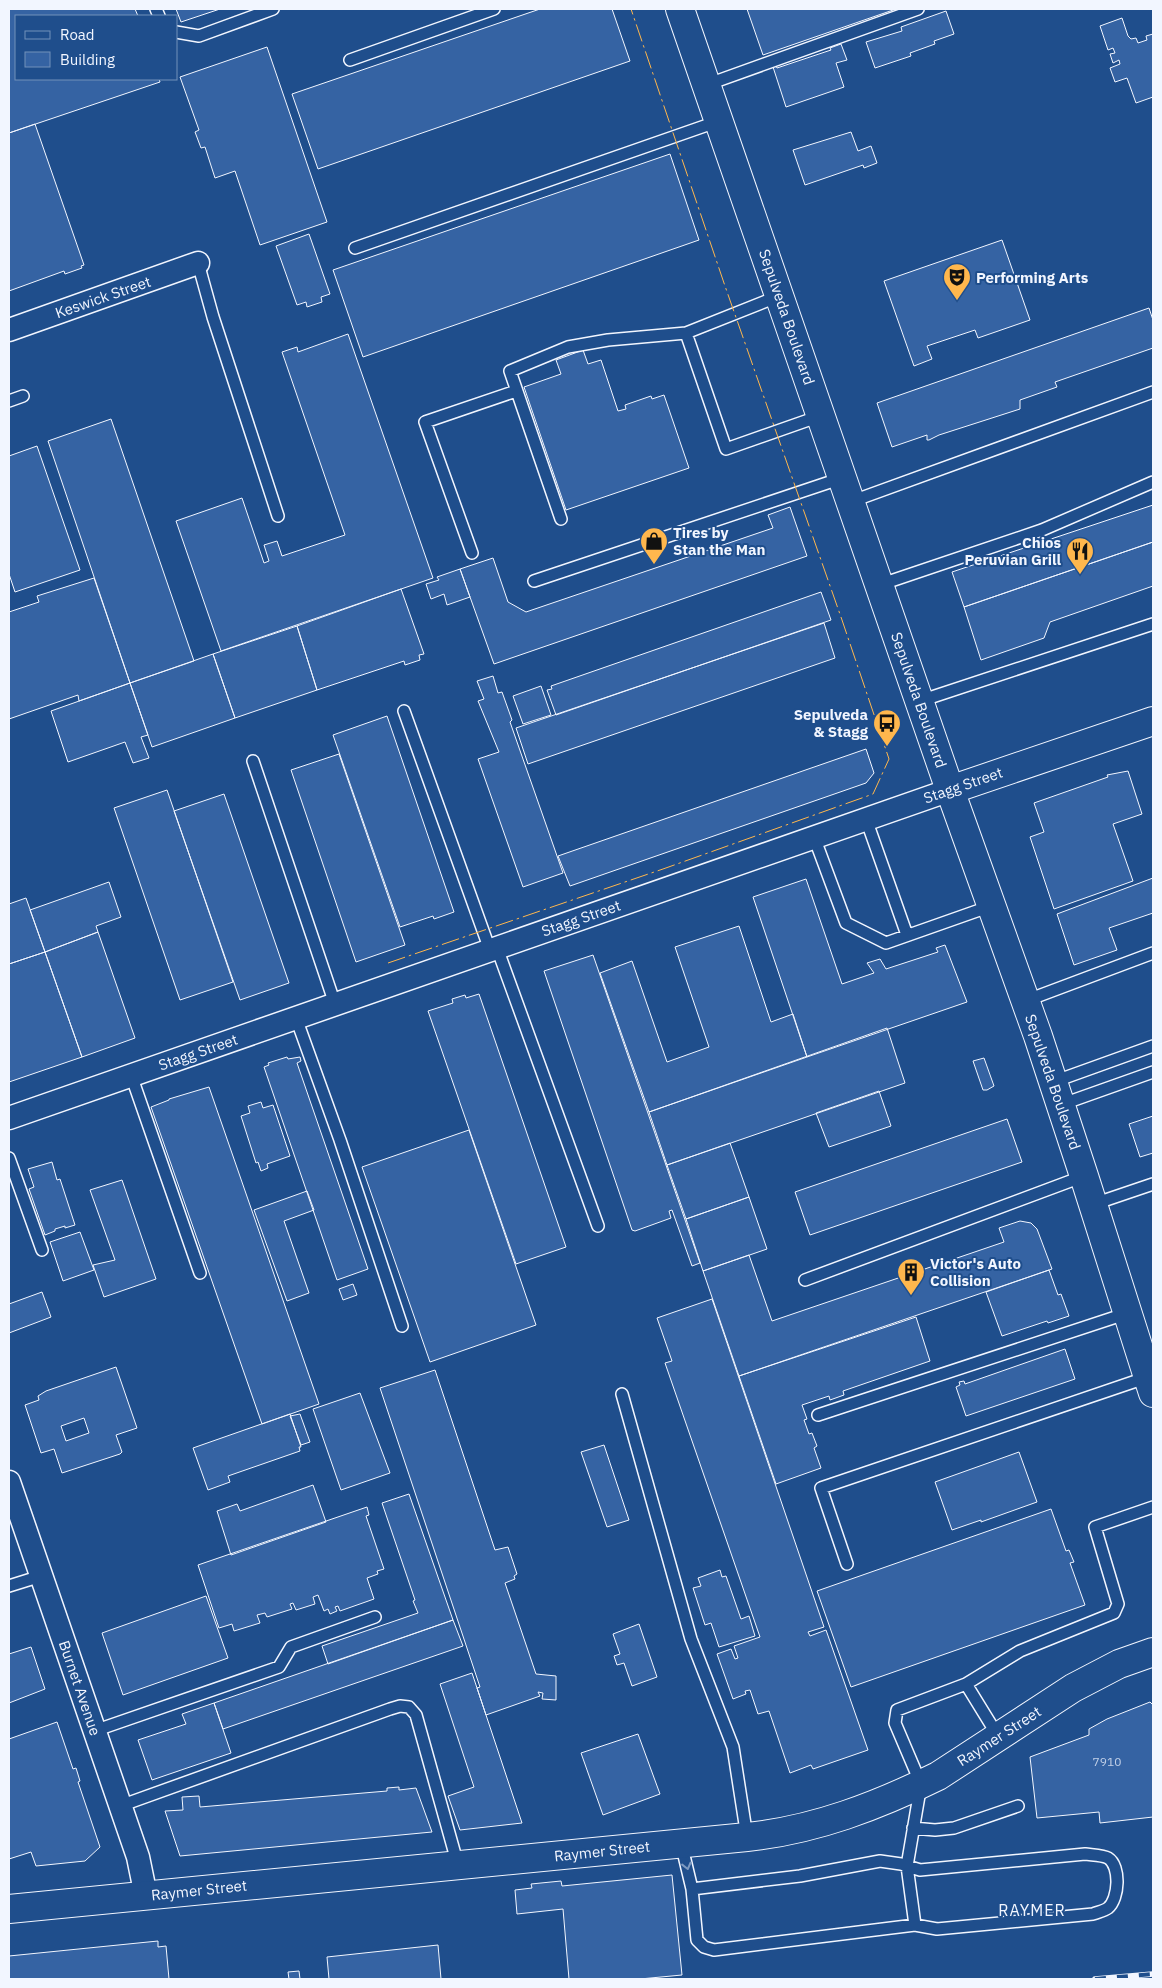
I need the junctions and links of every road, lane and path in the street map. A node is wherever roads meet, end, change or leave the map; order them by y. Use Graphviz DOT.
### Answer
graph roads {
  1 [pos="272,9"];
  2 [pos="494,9"];
  3 [pos="680,9"];
  4 [pos="918,9"];
  5 [pos="178,32"];
  6 [pos="350,60"];
  7 [pos="706,85"];
  8 [pos="719,122"];
  9 [pos="355,248"];
  10 [pos="198,263"];
  11 [pos="779,296"];
  12 [pos="9,330"];
  13 [pos="686,333"];
  14 [pos="516,391"];
  15 [pos="1153,392"];
  16 [pos="23,396"];
  17 [pos="9,401"];
  18 [pos="821,416"];
  19 [pos="1153,482"];
  20 [pos="846,490"];
  21 [pos="278,516"];
  22 [pos="561,519"];
  23 [pos="472,553"];
  24 [pos="534,581"];
  25 [pos="879,585"];
  26 [pos="1153,624"];
  27 [pos="919,701"];
  28 [pos="404,711"];
  29 [pos="1153,720"];
  30 [pos="252,761"];
  31 [pos="950,790"];
  32 [pos="866,819"];
  33 [pos="814,837"];
  34 [pos="991,906"];
  35 [pos="907,935"];
  36 [pos="493,949"];
  37 [pos="1153,953"];
  38 [pos="1025,1000"];
  39 [pos="335,1004"];
  40 [pos="296,1018"];
  41 [pos="1153,1046"];
  42 [pos="1153,1072"];
  43 [pos="131,1075"];
  44 [pos="1057,1093"];
  45 [pos="9,1118"];
  46 [pos="9,1158"];
  47 [pos="1084,1176"];
  48 [pos="1153,1184"];
  49 [pos="1094,1204"];
  50 [pos="598,1226"];
  51 [pos="42,1250"];
  52 [pos="200,1273"];
  53 [pos="805,1280"];
  54 [pos="1128,1313"];
  55 [pos="402,1326"];
  56 [pos="1151,1385"];
  57 [pos="622,1394"];
  58 [pos="818,1414"];
  59 [pos="9,1482"];
  60 [pos="1153,1508"];
  61 [pos="847,1564"];
  62 [pos="41,1576"];
  63 [pos="9,1586"];
  64 [pos="375,1617"];
  65 [pos="1153,1652"];
  66 [pos="966,1684"];
  67 [pos="94,1730"];
  68 [pos="998,1736"];
  69 [pos="921,1784"];
  70 [pos="120,1806"];
  71 [pos="1018,1806"];
  72 [pos="913,1828"];
  73 [pos="747,1837"];
  74 [pos="681,1843"];
  75 [pos="458,1865"];
  76 [pos="907,1866"];
  77 [pos="692,1889"];
  78 [pos="146,1896"];
  79 [pos="9,1909"];
  80 [pos="915,1925"];
  1 -- 5 [label="lane"];
  2 -- 6 [label="lane"];
  3 -- 7 [label="main road, Sepulveda Boulevard"];
  4 -- 7 [label="lane"];
  7 -- 8 [label="main road, Sepulveda Boulevard"];
  8 -- 9 [label="lane"];
  8 -- 11 [label="main road, Sepulveda Boulevard"];
  10 -- 12 [label="street, Keswick Street"];
  10 -- 21 [label="lane"];
  11 -- 13 [label="lane"];
  11 -- 18 [label="main road, Sepulveda Boulevard"];
  13 -- 14 [label="lane"];
  13 -- 18 [label="lane"];
  14 -- 22 [label="lane"];
  14 -- 23 [label="lane"];
  15 -- 20 [label="lane"];
  16 -- 17 [label="lane"];
  18 -- 20 [label="main road, Sepulveda Boulevard"];
  19 -- 25 [label="lane"];
  20 -- 24 [label="lane"];
  20 -- 25 [label="main road, Sepulveda Boulevard"];
  25 -- 27 [label="main road, Sepulveda Boulevard"];
  26 -- 27 [label="lane"];
  27 -- 31 [label="main road, Sepulveda Boulevard"];
  28 -- 36 [label="lane"];
  29 -- 31 [label="main road, Stagg Street"];
  30 -- 39 [label="lane"];
  31 -- 32 [label="street, Stagg Street"];
  31 -- 34 [label="main road, Sepulveda Boulevard"];
  32 -- 33 [label="street, Stagg Street"];
  32 -- 35 [label="lane"];
  33 -- 35 [label="lane"];
  33 -- 36 [label="street, Stagg Street"];
  34 -- 35 [label="lane"];
  34 -- 38 [label="main road, Sepulveda Boulevard"];
  36 -- 39 [label="street, Stagg Street"];
  36 -- 50 [label="lane"];
  37 -- 38 [label="lane"];
  38 -- 44 [label="main road, Sepulveda Boulevard"];
  39 -- 40 [label="street, Stagg Street"];
  40 -- 43 [label="street, Stagg Street"];
  40 -- 55 [label="lane"];
  41 -- 44 [label="lane"];
  42 -- 44 [label="lane"];
  43 -- 45 [label="street, Stagg Street"];
  43 -- 52 [label="lane"];
  44 -- 47 [label="main road, Sepulveda Boulevard"];
  46 -- 51 [label="lane"];
  47 -- 49 [label="main road, Sepulveda Boulevard"];
  47 -- 53 [label="lane"];
  48 -- 49 [label="lane"];
  49 -- 54 [label="main road, Sepulveda Boulevard"];
  54 -- 56 [label="main road, Sepulveda Boulevard"];
  54 -- 58 [label="lane"];
  56 -- 61 [label="lane"];
  57 -- 73 [label="lane"];
  59 -- 62 [label="street, Burnet Avenue"];
  60 -- 66 [label="lane"];
  62 -- 63 [label="lane"];
  62 -- 67 [label="street, Burnet Avenue"];
  64 -- 67 [label="lane"];
  65 -- 68 [label="main road, Raymer Street"];
  66 -- 68 [label="lane"];
  66 -- 69 [label="lane"];
  67 -- 70 [label="street, Burnet Avenue"];
  68 -- 69 [label="main road, Raymer Street"];
  69 -- 72 [label="lane"];
  69 -- 73 [label="main road, Raymer Street"];
  70 -- 75 [label="lane"];
  70 -- 78 [label="street, Burnet Avenue"];
  71 -- 72 [label="lane"];
  72 -- 76 [label="lane"];
  73 -- 74 [label="main road, Raymer Street"];
  74 -- 75 [label="main road, Raymer Street"];
  74 -- 77 [label="lane, one-way"];
  75 -- 78 [label="main road, Raymer Street"];
  76 -- 77 [label="lane"];
  76 -- 80 [label="lane"];
  76 -- 80 [label="lane"];
  77 -- 80 [label="lane"];
  78 -- 79 [label="main road, Raymer Street"];
}
